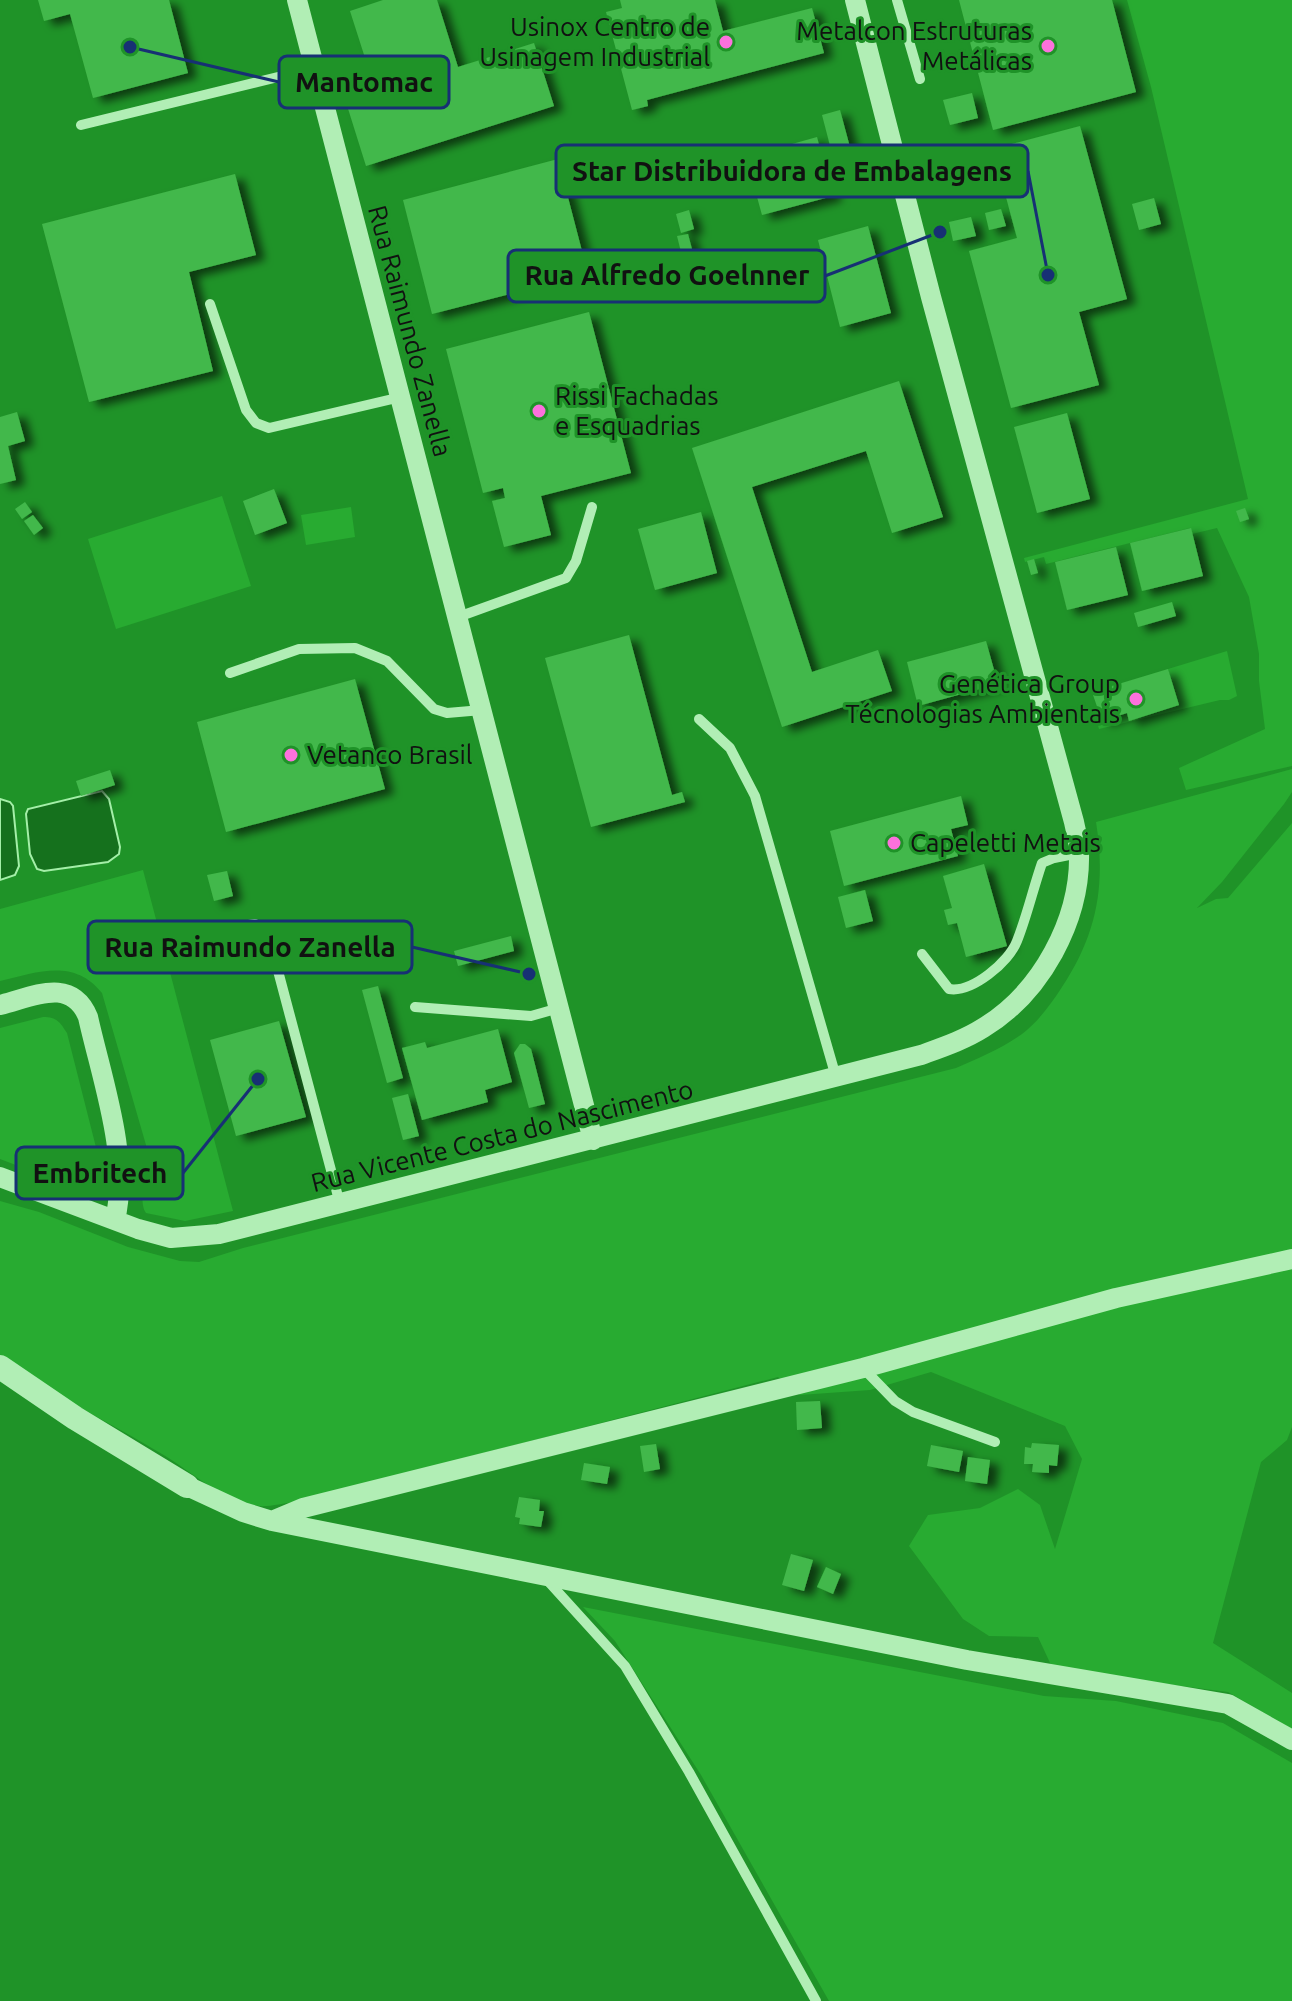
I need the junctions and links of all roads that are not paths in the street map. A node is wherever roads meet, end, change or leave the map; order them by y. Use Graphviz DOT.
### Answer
graph roads {
  1 [pos="297,0"];
  2 [pos="855,0"];
  3 [pos="897,0"];
  4 [pos="315,68"];
  5 [pos="920,79"];
  6 [pos="81,125"];
  7 [pos="210,304"];
  8 [pos="401,397"];
  9 [pos="592,507"];
  10 [pos="458,617"];
  11 [pos="230,673"];
  12 [pos="482,710"];
  13 [pos="699,719"];
  14 [pos="1079,853"];
  15 [pos="922,954"];
  16 [pos="223,968"];
  17 [pos="0,1005"];
  18 [pos="415,1007"];
  19 [pos="559,1008"];
  20 [pos="836,1077"];
  21 [pos="593,1140"];
  22 [pos="0,1177"];
  23 [pos="340,1204"];
  24 [pos="115,1220"];
  25 [pos="1292,1259"];
  26 [pos="0,1367"];
  27 [pos="863,1368"];
  28 [pos="995,1442"];
  29 [pos="187,1486"];
  30 [pos="272,1521"];
  31 [pos="543,1576"];
  32 [pos="1292,1740"];
  33 [pos="816,2001"];
  1 -- 4 [label="street, Rua Raimundo Zanella"];
  2 -- 14 [label="street, Rua Vicente Costa do Nascimento"];
  3 -- 5 [label="lane"];
  4 -- 6 [label="lane"];
  4 -- 8 [label="street, Rua Raimundo Zanella"];
  7 -- 8 [label="lane"];
  8 -- 10 [label="street, Rua Raimundo Zanella"];
  9 -- 10 [label="lane"];
  10 -- 12 [label="street, Rua Raimundo Zanella"];
  11 -- 12 [label="lane"];
  12 -- 19 [label="street, Rua Raimundo Zanella"];
  13 -- 20 [label="lane"];
  14 -- 15 [label="lane"];
  14 -- 20 [label="street, Rua Vicente Costa do Nascimento"];
  16 -- 23 [label="lane"];
  17 -- 24 [label="street"];
  18 -- 19 [label="lane"];
  19 -- 21 [label="street, Rua Raimundo Zanella"];
  20 -- 21 [label="street, Rua Vicente Costa do Nascimento"];
  21 -- 23 [label="street, Rua Vicente Costa do Nascimento"];
  22 -- 24 [label="street, Rua Vicente Costa do Nascimento"];
  23 -- 24 [label="street, Rua Vicente Costa do Nascimento"];
  25 -- 27 [label="street"];
  26 -- 29 [label="street"];
  27 -- 28 [label="lane"];
  27 -- 30 [label="street"];
  29 -- 30 [label="street"];
  30 -- 31 [label="street"];
  31 -- 32 [label="street"];
  31 -- 33 [label="lane"];
}
